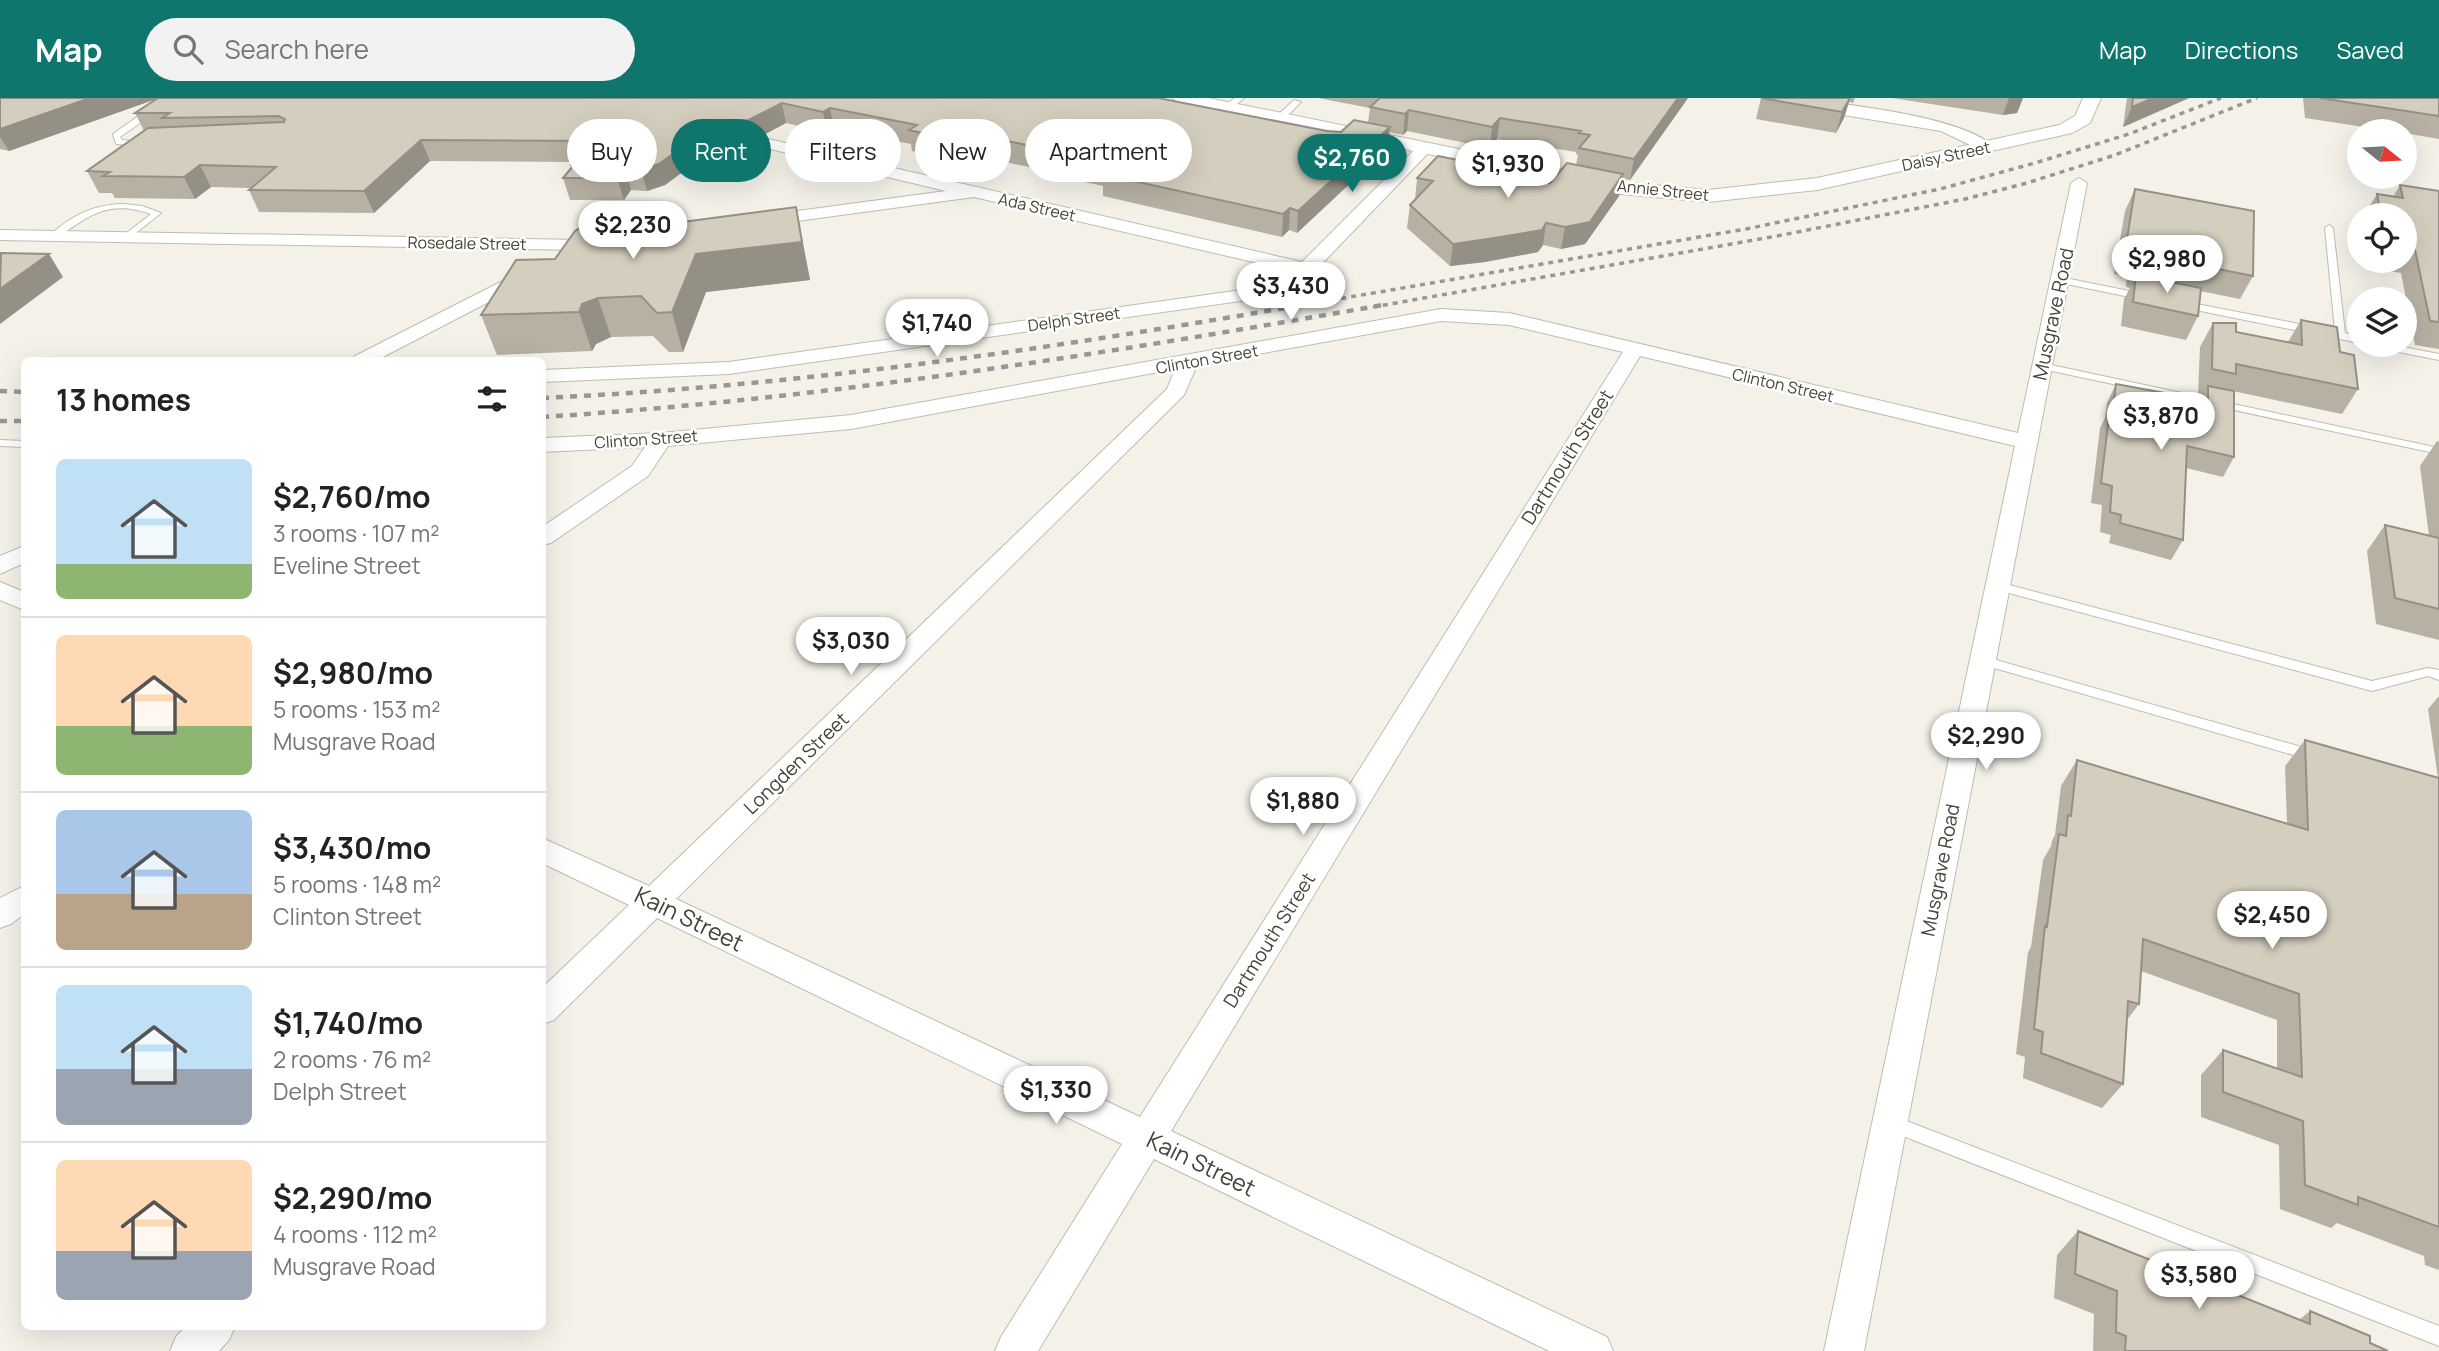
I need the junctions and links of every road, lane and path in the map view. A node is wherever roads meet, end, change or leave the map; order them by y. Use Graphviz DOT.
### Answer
graph roads {
  1 [pos="184,98"];
  2 [pos="1181,98"];
  3 [pos="1770,98"];
  4 [pos="2092,98"];
  5 [pos="1791,100"];
  6 [pos="1297,102"];
  7 [pos="1234,103"];
  8 [pos="1280,118"];
  9 [pos="156,144"];
  10 [pos="771,145"];
  11 [pos="1426,147"];
  12 [pos="1987,148"];
  13 [pos="2079,183"];
  14 [pos="1817,184"];
  15 [pos="973,192"];
  16 [pos="744,223"];
  17 [pos="2329,228"];
  18 [pos="0,235"];
  19 [pos="54,236"];
  20 [pos="127,237"];
  21 [pos="623,240"];
  22 [pos="583,245"];
  23 [pos="1306,268"];
  24 [pos="2060,280"];
  25 [pos="2150,298"];
  26 [pos="2164,301"];
  27 [pos="2340,335"];
  28 [pos="2347,337"];
  29 [pos="1634,350"];
  30 [pos="2417,353"];
  31 [pos="368,357"];
  32 [pos="2439,357"];
  33 [pos="1188,363"];
  34 [pos="2042,366"];
  35 [pos="546,376"];
  36 [pos="661,440"];
  37 [pos="2027,442"];
  38 [pos="0,443"];
  39 [pos="21,444"];
  40 [pos="546,445"];
  41 [pos="2439,451"];
  42 [pos="546,535"];
  43 [pos="21,555"];
  44 [pos="0,566"];
  45 [pos="1998,586"];
  46 [pos="0,590"];
  47 [pos="21,600"];
  48 [pos="1982,660"];
  49 [pos="2439,675"];
  50 [pos="2333,762"];
  51 [pos="546,851"];
  52 [pos="21,900"];
  53 [pos="653,902"];
  54 [pos="0,915"];
  55 [pos="546,1006"];
  56 [pos="1889,1122"];
  57 [pos="1147,1138"];
  58 [pos="211,1330"];
  59 [pos="2439,1336"];
  60 [pos="190,1351"];
  61 [pos="1015,1351"];
  62 [pos="1593,1351"];
  63 [pos="1844,1351"];
  1 -- 9 [label="lane"];
  2 -- 7 [label="street, Annie Street"];
  3 -- 5 [label="street"];
  4 -- 12 [label="street, Daisy Street"];
  5 -- 12 [label="street"];
  6 -- 8 [label="lane"];
  7 -- 8 [label="street, Annie Street"];
  8 -- 11 [label="street, Annie Street"];
  10 -- 15 [label="street, Ada Street"];
  11 -- 14 [label="street, Annie Street"];
  11 -- 23 [label="street, Delph Street"];
  12 -- 14 [label="street, Daisy Street"];
  13 -- 24 [label="street, Musgrave Road"];
  15 -- 16 [label="street"];
  15 -- 23 [label="street, Ada Street"];
  17 -- 27 [label="lane"];
  18 -- 19 [label="street, Rosedale Street"];
  19 -- 20 [label="street, Rosedale Street"];
  19 -- 20 [label="lane"];
  20 -- 22 [label="street, Rosedale Street"];
  21 -- 22 [label="street, Rosedale Street"];
  22 -- 31 [label="street"];
  23 -- 35 [label="street, Delph Street"];
  24 -- 25 [label="lane"];
  24 -- 34 [label="street, Musgrave Road"];
  26 -- 27 [label="lane"];
  27 -- 28 [label="lane"];
  29 -- 33 [label="street, Clinton Street"];
  29 -- 37 [label="street, Clinton Street"];
  29 -- 57 [label="street, Dartmouth Street"];
  30 -- 32 [label="lane"];
  33 -- 36 [label="street, Clinton Street"];
  33 -- 53 [label="street, Longden Street"];
  34 -- 37 [label="street, Musgrave Road"];
  34 -- 41 [label="lane"];
  36 -- 40 [label="street, Clinton Street"];
  36 -- 42 [label="street"];
  37 -- 45 [label="street, Musgrave Road"];
  38 -- 39 [label="lane"];
  43 -- 44 [label="street"];
  45 -- 48 [label="street, Musgrave Road"];
  45 -- 49 [label="lane"];
  46 -- 47 [label="street"];
  48 -- 50 [label="lane"];
  48 -- 56 [label="street, Musgrave Road"];
  51 -- 53 [label="street, Kain Street"];
  52 -- 54 [label="street"];
  53 -- 55 [label="street, Longden Street"];
  53 -- 57 [label="street, Kain Street"];
  56 -- 59 [label="lane"];
  56 -- 63 [label="street, Musgrave Road"];
  57 -- 61 [label="street, Dartmouth Street"];
  57 -- 62 [label="street, Kain Street"];
  58 -- 60 [label="street"];
}
